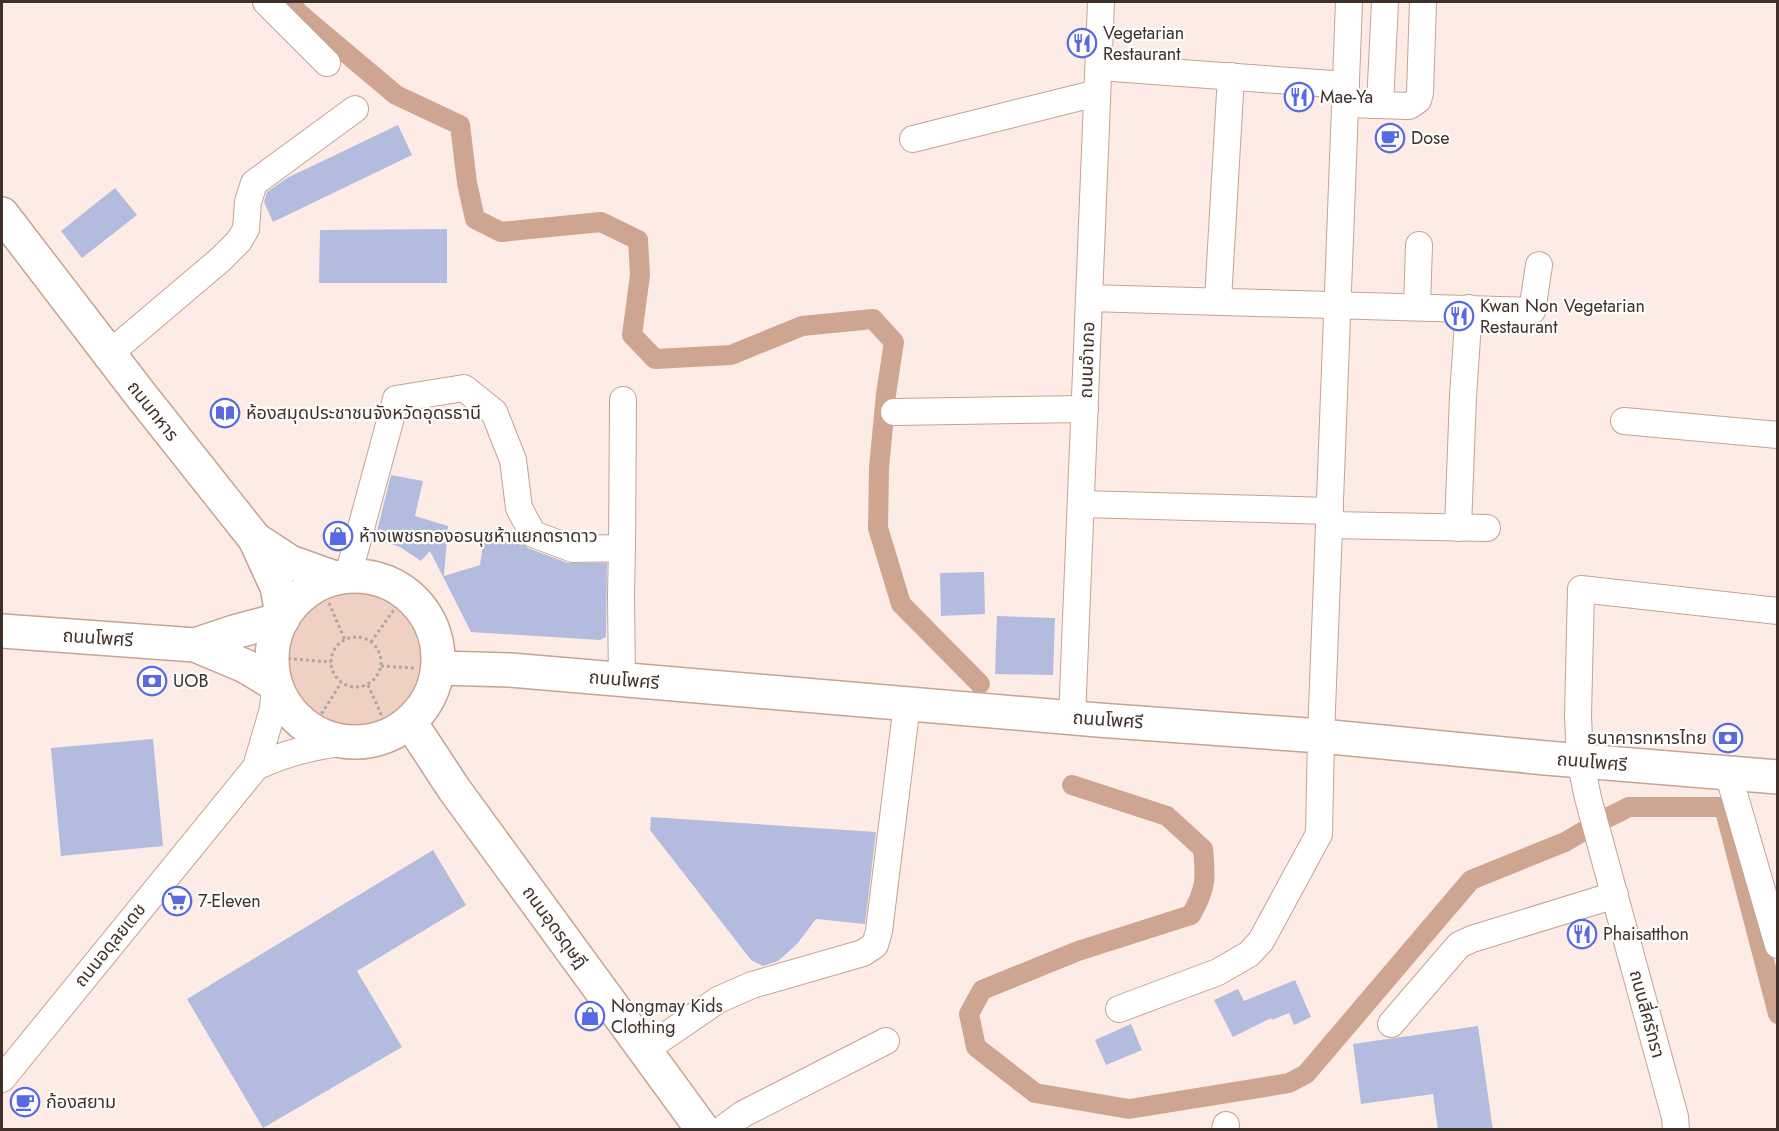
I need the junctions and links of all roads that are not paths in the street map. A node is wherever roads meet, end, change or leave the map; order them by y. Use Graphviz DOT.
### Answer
graph roads {
  1 [pos="266,2"];
  2 [pos="1101,2"];
  3 [pos="1349,2"];
  4 [pos="1385,2"];
  5 [pos="1423,2"];
  6 [pos="1384,31"];
  7 [pos="1422,33"];
  8 [pos="327,63"];
  9 [pos="1099,67"];
  10 [pos="1231,76"];
  11 [pos="1097,93"];
  12 [pos="1346,94"];
  13 [pos="1380,105"];
  14 [pos="355,109"];
  15 [pos="913,139"];
  16 [pos="2,214"];
  17 [pos="1419,245"];
  18 [pos="1539,265"];
  19 [pos="1089,298"];
  20 [pos="1218,300"];
  21 [pos="1338,306"];
  22 [pos="1417,307"];
  23 [pos="1469,308"];
  24 [pos="109,354"];
  25 [pos="623,400"];
  26 [pos="1085,409"];
  27 [pos="894,412"];
  28 [pos="1624,421"];
  29 [pos="1778,435"];
  30 [pos="1081,504"];
  31 [pos="1330,518"];
  32 [pos="1458,528"];
  33 [pos="1487,528"];
  34 [pos="255,538"];
  35 [pos="622,548"];
  36 [pos="334,580"];
  37 [pos="1778,611"];
  38 [pos="283,619"];
  39 [pos="2,631"];
  40 [pos="195,645"];
  41 [pos="439,669"];
  42 [pos="273,670"];
  43 [pos="622,680"];
  44 [pos="907,704"];
  45 [pos="1072,718"];
  46 [pos="401,728"];
  47 [pos="1322,736"];
  48 [pos="345,742"];
  49 [pos="1580,760"];
  50 [pos="256,767"];
  51 [pos="1728,773"];
  52 [pos="1778,777"];
  53 [pos="1615,895"];
  54 [pos="1778,945"];
  55 [pos="1119,1009"];
  56 [pos="1391,1024"];
  57 [pos="886,1041"];
  58 [pos="645,1050"];
  59 [pos="2,1079"];
  60 [pos="703,1130"];
  61 [pos="721,1130"];
  62 [pos="1676,1130"];
  1 -- 8 [label="street"];
  2 -- 9 [label="street, ถนนอำเภอ"];
  3 -- 12 [label="street"];
  4 -- 6 [label="street"];
  5 -- 7 [label="street"];
  6 -- 7 [label="street"];
  6 -- 13 [label="street"];
  7 -- 13 [label="street"];
  9 -- 10 [label="street"];
  9 -- 11 [label="street, ถนนอำเภอ"];
  10 -- 12 [label="street"];
  10 -- 20 [label="street"];
  11 -- 15 [label="street"];
  11 -- 19 [label="street, ถนนอำเภอ"];
  12 -- 13 [label="street"];
  12 -- 21 [label="street"];
  14 -- 24 [label="street"];
  16 -- 24 [label="main road, ถนนทหาร"];
  17 -- 22 [label="street"];
  18 -- 23 [label="street"];
  19 -- 20 [label="street"];
  19 -- 26 [label="street, ถนนอำเภอ"];
  20 -- 21 [label="street"];
  21 -- 22 [label="street"];
  21 -- 31 [label="street"];
  22 -- 23 [label="street"];
  23 -- 32 [label="street"];
  24 -- 34 [label="main road, ถนนทหาร"];
  25 -- 35 [label="street"];
  26 -- 27 [label="street"];
  26 -- 30 [label="street, ถนนอำเภอ"];
  28 -- 29 [label="street"];
  30 -- 31 [label="street"];
  30 -- 45 [label="street, ถนนอำเภอ"];
  31 -- 32 [label="street"];
  31 -- 47 [label="street"];
  32 -- 33 [label="street"];
  34 -- 36 [label="main road"];
  34 -- 38 [label="main road, ถนนทหาร"];
  35 -- 36 [label="street"];
  35 -- 43 [label="street"];
  36 -- 38 [label="main road"];
  36 -- 41 [label="main road"];
  37 -- 49 [label="street, ถนนสี่ศรัทรา"];
  38 -- 40 [label="main road, ถนนโพศรี"];
  38 -- 42 [label="main road"];
  39 -- 40 [label="main road, ถนนโพศรี"];
  40 -- 42 [label="main road, ถนนโพศรี"];
  41 -- 43 [label="main road, ถนนโพศรี"];
  41 -- 46 [label="main road"];
  42 -- 48 [label="main road"];
  42 -- 50 [label="street, ถนนอดุลยเดช"];
  43 -- 44 [label="main road, ถนนโพศรี"];
  44 -- 45 [label="main road, ถนนโพศรี"];
  44 -- 58 [label="street"];
  45 -- 47 [label="main road, ถนนโพศรี"];
  46 -- 48 [label="main road"];
  46 -- 58 [label="main road, ถนนอุดรดุษฎี"];
  47 -- 49 [label="main road, ถนนโพศรี"];
  47 -- 55 [label="street"];
  48 -- 50 [label="street"];
  49 -- 51 [label="main road, ถนนโพศรี"];
  49 -- 53 [label="street, ถนนสี่ศรัทรา"];
  50 -- 59 [label="street, ถนนอดุลยเดช"];
  51 -- 52 [label="main road, ถนนโพศรี"];
  51 -- 54 [label="street"];
  53 -- 56 [label="street"];
  53 -- 62 [label="street, ถนนสี่ศรัทรา"];
  57 -- 61 [label="street"];
  58 -- 60 [label="main road, ถนนอุดรดุษฎี"];
}
